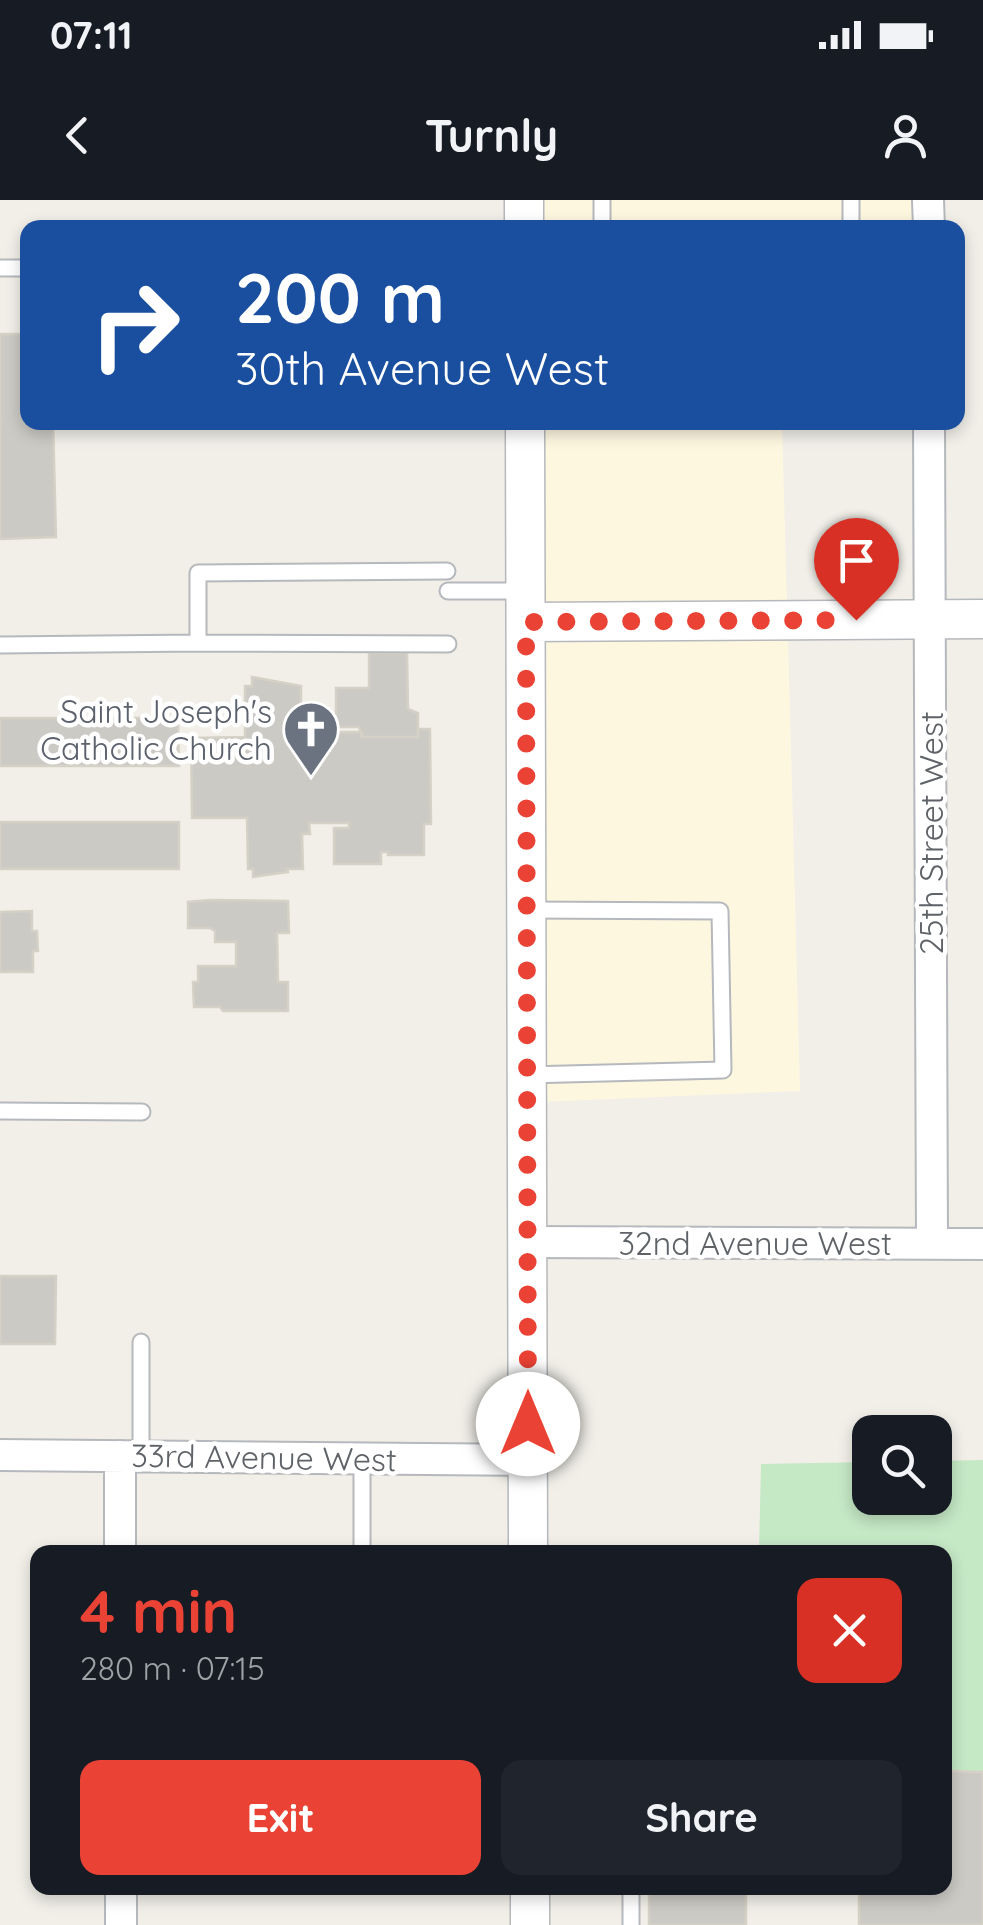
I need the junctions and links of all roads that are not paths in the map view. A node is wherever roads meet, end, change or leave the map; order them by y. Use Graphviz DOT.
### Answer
graph roads {
  1 [pos="525,430"];
  2 [pos="929,430"];
  3 [pos="447,571"];
  4 [pos="448,591"];
  5 [pos="526,606"];
  6 [pos="983,619"];
  7 [pos="930,620"];
  8 [pos="198,643"];
  9 [pos="0,644"];
  10 [pos="448,644"];
  11 [pos="526,910"];
  12 [pos="526,1075"];
  13 [pos="0,1111"];
  14 [pos="142,1112"];
  15 [pos="526,1242"];
  16 [pos="932,1243"];
  17 [pos="983,1244"];
  18 [pos="141,1342"];
  19 [pos="0,1455"];
  20 [pos="130,1456"];
  21 [pos="362,1458"];
  22 [pos="528,1460"];
  23 [pos="121,1545"];
  24 [pos="362,1545"];
  25 [pos="528,1545"];
  26 [pos="121,1895"];
  27 [pos="530,1895"];
  28 [pos="631,1895"];
  29 [pos="121,1925"];
  30 [pos="530,1925"];
  31 [pos="631,1925"];
  1 -- 5 [label="street"];
  2 -- 7 [label="street, 25th Street West"];
  3 -- 8 [label="lane"];
  4 -- 5 [label="lane"];
  5 -- 7 [label="street"];
  5 -- 11 [label="street"];
  6 -- 7 [label="street"];
  7 -- 16 [label="street, 25th Street West"];
  8 -- 9 [label="lane"];
  8 -- 10 [label="lane"];
  11 -- 12 [label="street"];
  11 -- 12 [label="lane"];
  12 -- 15 [label="street"];
  13 -- 14 [label="lane"];
  15 -- 16 [label="street, 32nd Avenue West"];
  15 -- 22 [label="street"];
  16 -- 17 [label="street, 32nd Avenue West"];
  18 -- 20 [label="lane"];
  19 -- 20 [label="street, 33rd Avenue West"];
  20 -- 21 [label="street, 33rd Avenue West"];
  20 -- 23 [label="street"];
  21 -- 22 [label="street, 33rd Avenue West"];
  21 -- 24 [label="lane"];
  22 -- 25 [label="street"];
  26 -- 29 [label="street"];
  27 -- 30 [label="street"];
  28 -- 31 [label="lane"];
}
